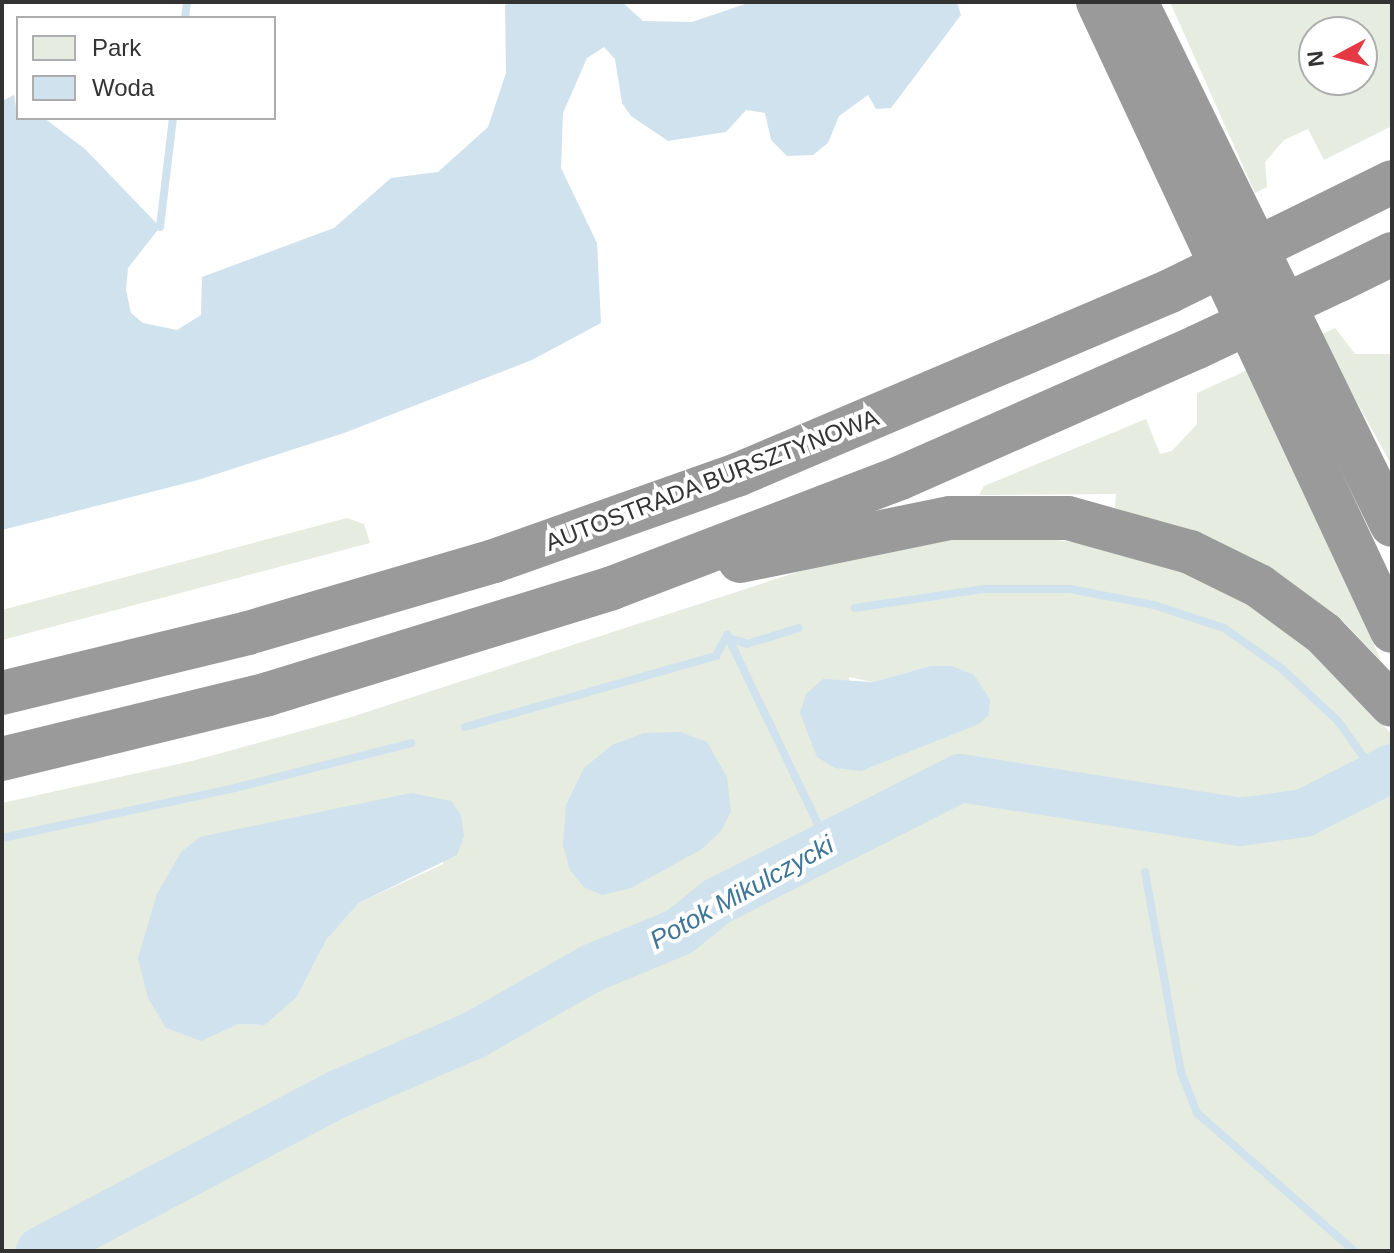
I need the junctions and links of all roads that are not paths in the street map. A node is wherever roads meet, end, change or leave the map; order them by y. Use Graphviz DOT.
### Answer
graph roads {
  1 [pos="1098,2"];
  2 [pos="1136,2"];
  3 [pos="1392,182"];
  4 [pos="1392,254"];
  5 [pos="1392,525"];
  6 [pos="612,588"];
  7 [pos="1392,631"];
  8 [pos="2,693"];
  9 [pos="1392,705"];
  10 [pos="2,759"];
  1 -- 7 [label="highway"];
  2 -- 5 [label="highway"];
  3 -- 8 [label="highway, AUTOSTRADA BURSZTYNOWA, bridge"];
  4 -- 6 [label="highway, bridge"];
  6 -- 9 [label="highway"];
  6 -- 10 [label="highway"];
}
